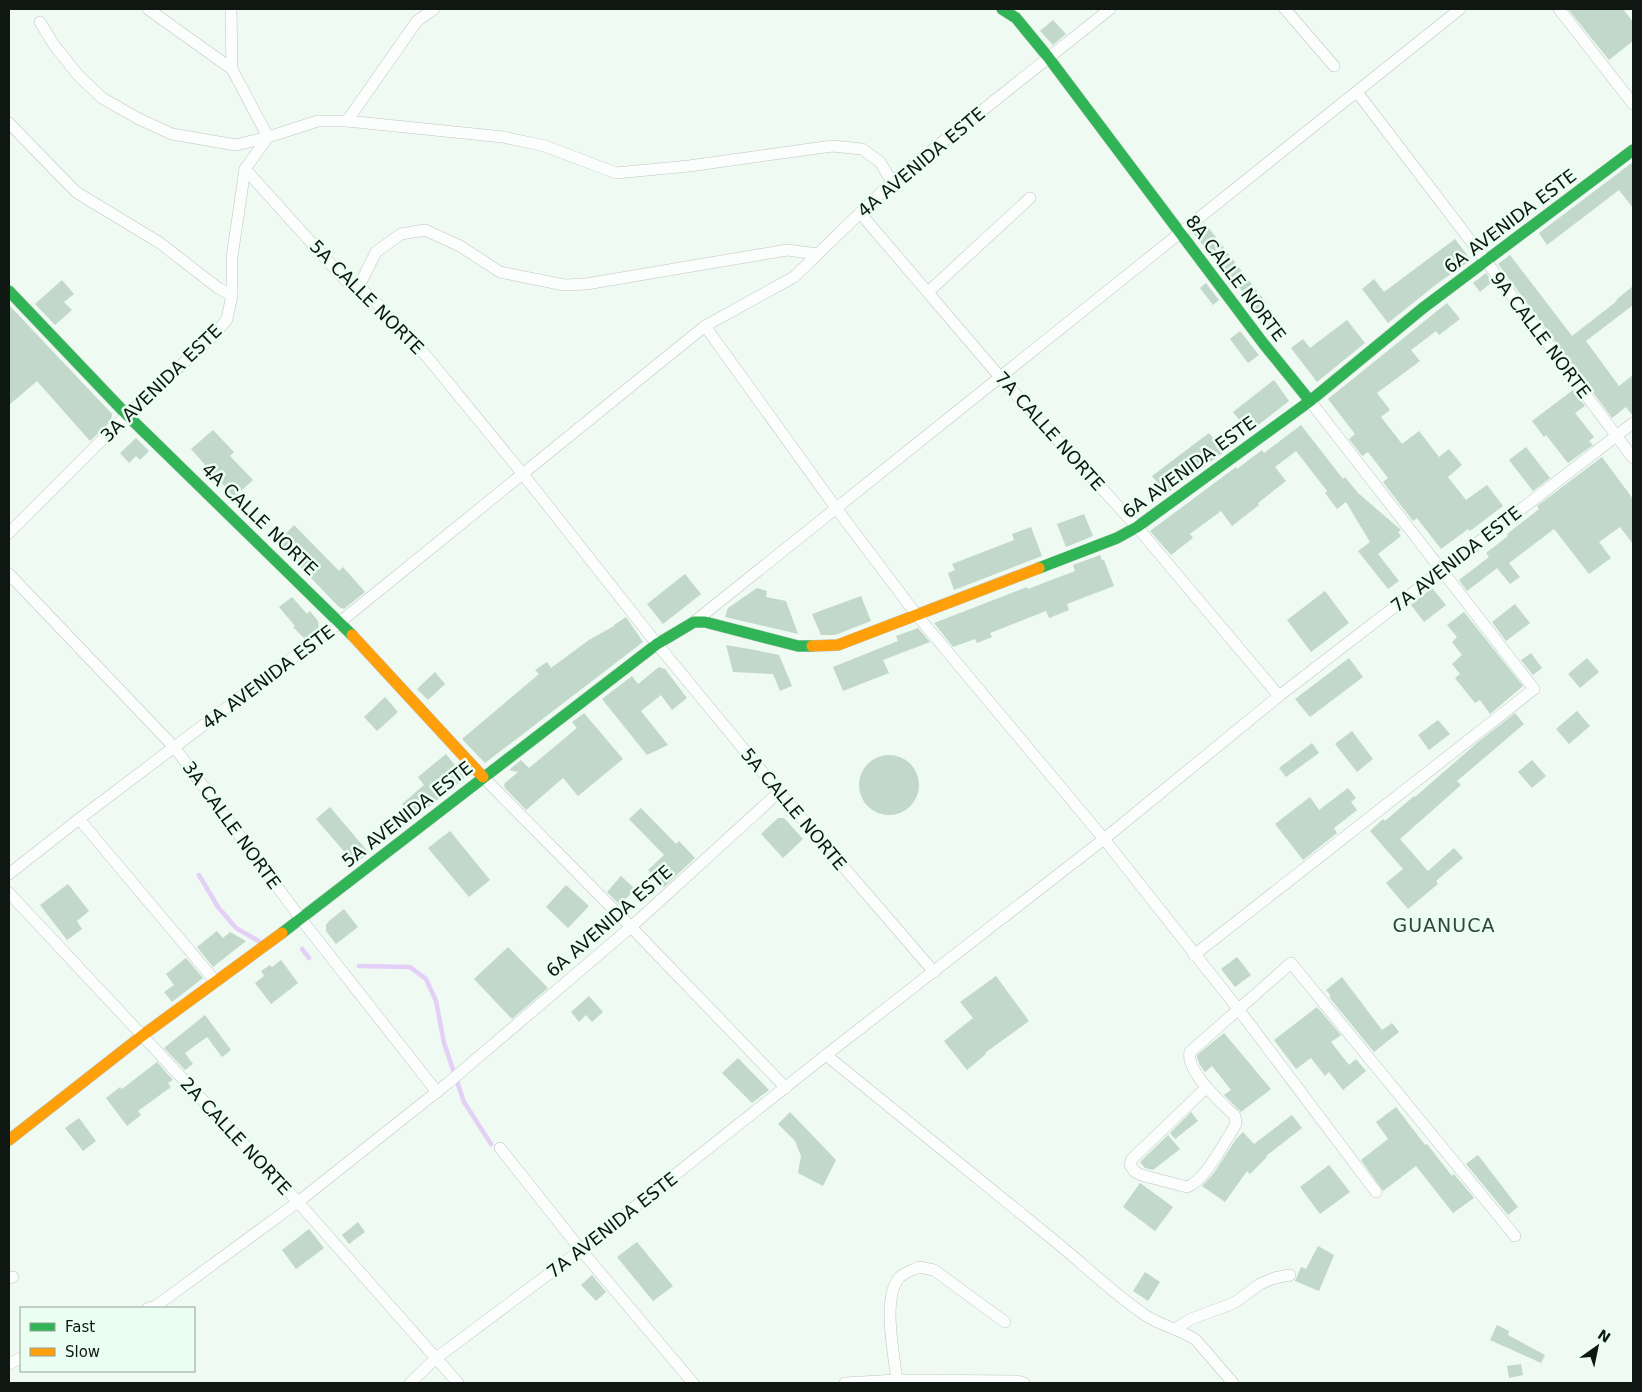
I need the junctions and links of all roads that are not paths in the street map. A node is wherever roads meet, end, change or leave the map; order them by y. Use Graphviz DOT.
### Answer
graph roads {
  1 [pos="148,9"];
  2 [pos="231,9"];
  3 [pos="434,9"];
  4 [pos="1002,9"];
  5 [pos="1110,9"];
  6 [pos="1285,9"];
  7 [pos="1460,9"];
  8 [pos="1558,9"];
  9 [pos="40,22"];
  10 [pos="1048,57"];
  11 [pos="1334,66"];
  12 [pos="232,69"];
  13 [pos="1356,92"];
  14 [pos="1633,104"];
  15 [pos="347,121"];
  16 [pos="9,123"];
  17 [pos="268,137"];
  18 [pos="1633,150"];
  19 [pos="245,170"];
  20 [pos="892,182"];
  21 [pos="1030,198"];
  22 [pos="860,213"];
  23 [pos="1181,234"];
  24 [pos="818,254"];
  25 [pos="1486,261"];
  26 [pos="358,288"];
  27 [pos="9,291"];
  28 [pos="928,292"];
  29 [pos="232,295"];
  30 [pos="705,326"];
  31 [pos="1000,377"];
  32 [pos="1310,401"];
  33 [pos="128,415"];
  34 [pos="1633,423"];
  35 [pos="1616,436"];
  36 [pos="1633,458"];
  37 [pos="522,473"];
  38 [pos="836,508"];
  39 [pos="1137,526"];
  40 [pos="9,533"];
  41 [pos="1441,570"];
  42 [pos="9,574"];
  43 [pos="916,614"];
  44 [pos="340,622"];
  45 [pos="694,622"];
  46 [pos="657,644"];
  47 [pos="1279,696"];
  48 [pos="175,748"];
  49 [pos="483,777"];
  50 [pos="779,792"];
  51 [pos="79,819"];
  52 [pos="1104,839"];
  53 [pos="9,874"];
  54 [pos="9,893"];
  55 [pos="301,919"];
  56 [pos="631,927"];
  57 [pos="1194,955"];
  58 [pos="934,972"];
  59 [pos="216,982"];
  60 [pos="1239,1010"];
  61 [pos="143,1035"];
  62 [pos="826,1055"];
  63 [pos="1207,1087"];
  64 [pos="786,1088"];
  65 [pos="437,1092"];
  66 [pos="9,1140"];
  67 [pos="500,1148"];
  68 [pos="1376,1192"];
  69 [pos="298,1202"];
  70 [pos="1515,1236"];
  71 [pos="581,1250"];
  72 [pos="1290,1275"];
  73 [pos="152,1307"];
  74 [pos="1005,1322"];
  75 [pos="1175,1329"];
  76 [pos="435,1359"];
  77 [pos="897,1380"];
  78 [pos="410,1383"];
  79 [pos="458,1383"];
  80 [pos="693,1383"];
  81 [pos="845,1383"];
  82 [pos="1024,1383"];
  83 [pos="1233,1383"];
  1 -- 12 [label="street"];
  2 -- 12 [label="street"];
  3 -- 15 [label="street"];
  4 -- 10 [label="street, 8A CALLE NORTE"];
  5 -- 10 [label="street, 4A AVENIDA ESTE"];
  6 -- 11 [label="street"];
  7 -- 13 [label="street"];
  8 -- 14 [label="street"];
  9 -- 17 [label="street"];
  10 -- 20 [label="street, 4A AVENIDA ESTE"];
  10 -- 23 [label="street, 8A CALLE NORTE"];
  12 -- 17 [label="street"];
  13 -- 23 [label="street"];
  13 -- 25 [label="street, 9A CALLE NORTE"];
  15 -- 17 [label="street"];
  15 -- 20 [label="street"];
  16 -- 29 [label="street"];
  17 -- 19 [label="street, 3A AVENIDA ESTE"];
  18 -- 25 [label="street, 6A AVENIDA ESTE"];
  19 -- 26 [label="street, 5A CALLE NORTE"];
  19 -- 29 [label="street, 3A AVENIDA ESTE"];
  20 -- 22 [label="street, 4A AVENIDA ESTE"];
  21 -- 28 [label="street"];
  22 -- 24 [label="street, 4A AVENIDA ESTE"];
  22 -- 28 [label="street, 7A CALLE NORTE"];
  23 -- 31 [label="street"];
  23 -- 32 [label="street, 8A CALLE NORTE"];
  24 -- 26 [label="street"];
  24 -- 30 [label="street, 4A AVENIDA ESTE"];
  25 -- 32 [label="street, 6A AVENIDA ESTE"];
  25 -- 35 [label="street, 9A CALLE NORTE"];
  26 -- 37 [label="street, 5A CALLE NORTE"];
  27 -- 33 [label="street, 4A CALLE NORTE"];
  28 -- 31 [label="street, 7A CALLE NORTE"];
  29 -- 33 [label="street, 3A AVENIDA ESTE"];
  30 -- 37 [label="street, 4A AVENIDA ESTE"];
  30 -- 38 [label="street"];
  31 -- 38 [label="street"];
  31 -- 39 [label="street, 7A CALLE NORTE"];
  32 -- 39 [label="street, 6A AVENIDA ESTE"];
  32 -- 41 [label="street, 8A CALLE NORTE"];
  33 -- 40 [label="street, 3A AVENIDA ESTE"];
  33 -- 44 [label="street, 4A CALLE NORTE"];
  34 -- 35 [label="street, 7A AVENIDA ESTE"];
  35 -- 36 [label="street, 9A CALLE NORTE"];
  35 -- 41 [label="street, 7A AVENIDA ESTE"];
  37 -- 44 [label="street, 4A AVENIDA ESTE"];
  37 -- 46 [label="street, 5A CALLE NORTE"];
  38 -- 43 [label="street"];
  38 -- 45 [label="street"];
  39 -- 43 [label="street, 6A AVENIDA ESTE"];
  39 -- 47 [label="street, 7A CALLE NORTE"];
  41 -- 47 [label="street, 7A AVENIDA ESTE"];
  41 -- 57 [label="street, 8A CALLE NORTE"];
  42 -- 48 [label="street, 3A CALLE NORTE"];
  43 -- 45 [label="street, 6A AVENIDA ESTE"];
  43 -- 52 [label="street"];
  44 -- 48 [label="street, 4A AVENIDA ESTE"];
  44 -- 49 [label="street, 4A CALLE NORTE"];
  45 -- 46 [label="street, 5A AVENIDA ESTE"];
  46 -- 49 [label="street, 5A AVENIDA ESTE"];
  46 -- 50 [label="street, 5A CALLE NORTE"];
  47 -- 52 [label="street, 7A AVENIDA ESTE"];
  48 -- 51 [label="street, 4A AVENIDA ESTE"];
  48 -- 55 [label="street, 3A CALLE NORTE"];
  49 -- 55 [label="street, 5A AVENIDA ESTE"];
  49 -- 56 [label="street"];
  50 -- 56 [label="street, 6A AVENIDA ESTE"];
  50 -- 58 [label="street, 5A CALLE NORTE"];
  51 -- 53 [label="street, 4A AVENIDA ESTE"];
  51 -- 59 [label="street"];
  52 -- 57 [label="street"];
  52 -- 58 [label="street, 7A AVENIDA ESTE"];
  54 -- 61 [label="street, 2A CALLE NORTE"];
  55 -- 59 [label="street, 5A AVENIDA ESTE"];
  55 -- 65 [label="street, 3A CALLE NORTE"];
  56 -- 64 [label="street"];
  56 -- 65 [label="street, 6A AVENIDA ESTE"];
  57 -- 60 [label="street"];
  58 -- 62 [label="street, 7A AVENIDA ESTE"];
  59 -- 61 [label="street, 5A AVENIDA ESTE"];
  60 -- 63 [label="street"];
  60 -- 68 [label="street"];
  60 -- 70 [label="street"];
  61 -- 66 [label="street, 5A AVENIDA ESTE"];
  61 -- 69 [label="street, 2A CALLE NORTE"];
  62 -- 64 [label="street, 7A AVENIDA ESTE"];
  62 -- 75 [label="street"];
  63 -- 63 [label="street"];
  64 -- 71 [label="street, 7A AVENIDA ESTE"];
  65 -- 69 [label="street, 6A AVENIDA ESTE"];
  67 -- 71 [label="street"];
  69 -- 73 [label="street, 6A AVENIDA ESTE"];
  69 -- 76 [label="street, 2A CALLE NORTE"];
  71 -- 76 [label="street, 7A AVENIDA ESTE"];
  71 -- 80 [label="street"];
  72 -- 75 [label="street"];
  74 -- 77 [label="street"];
  75 -- 83 [label="street"];
  76 -- 78 [label="street, 7A AVENIDA ESTE"];
  76 -- 79 [label="street, 2A CALLE NORTE"];
  77 -- 81 [label="street"];
  77 -- 82 [label="street"];
}
